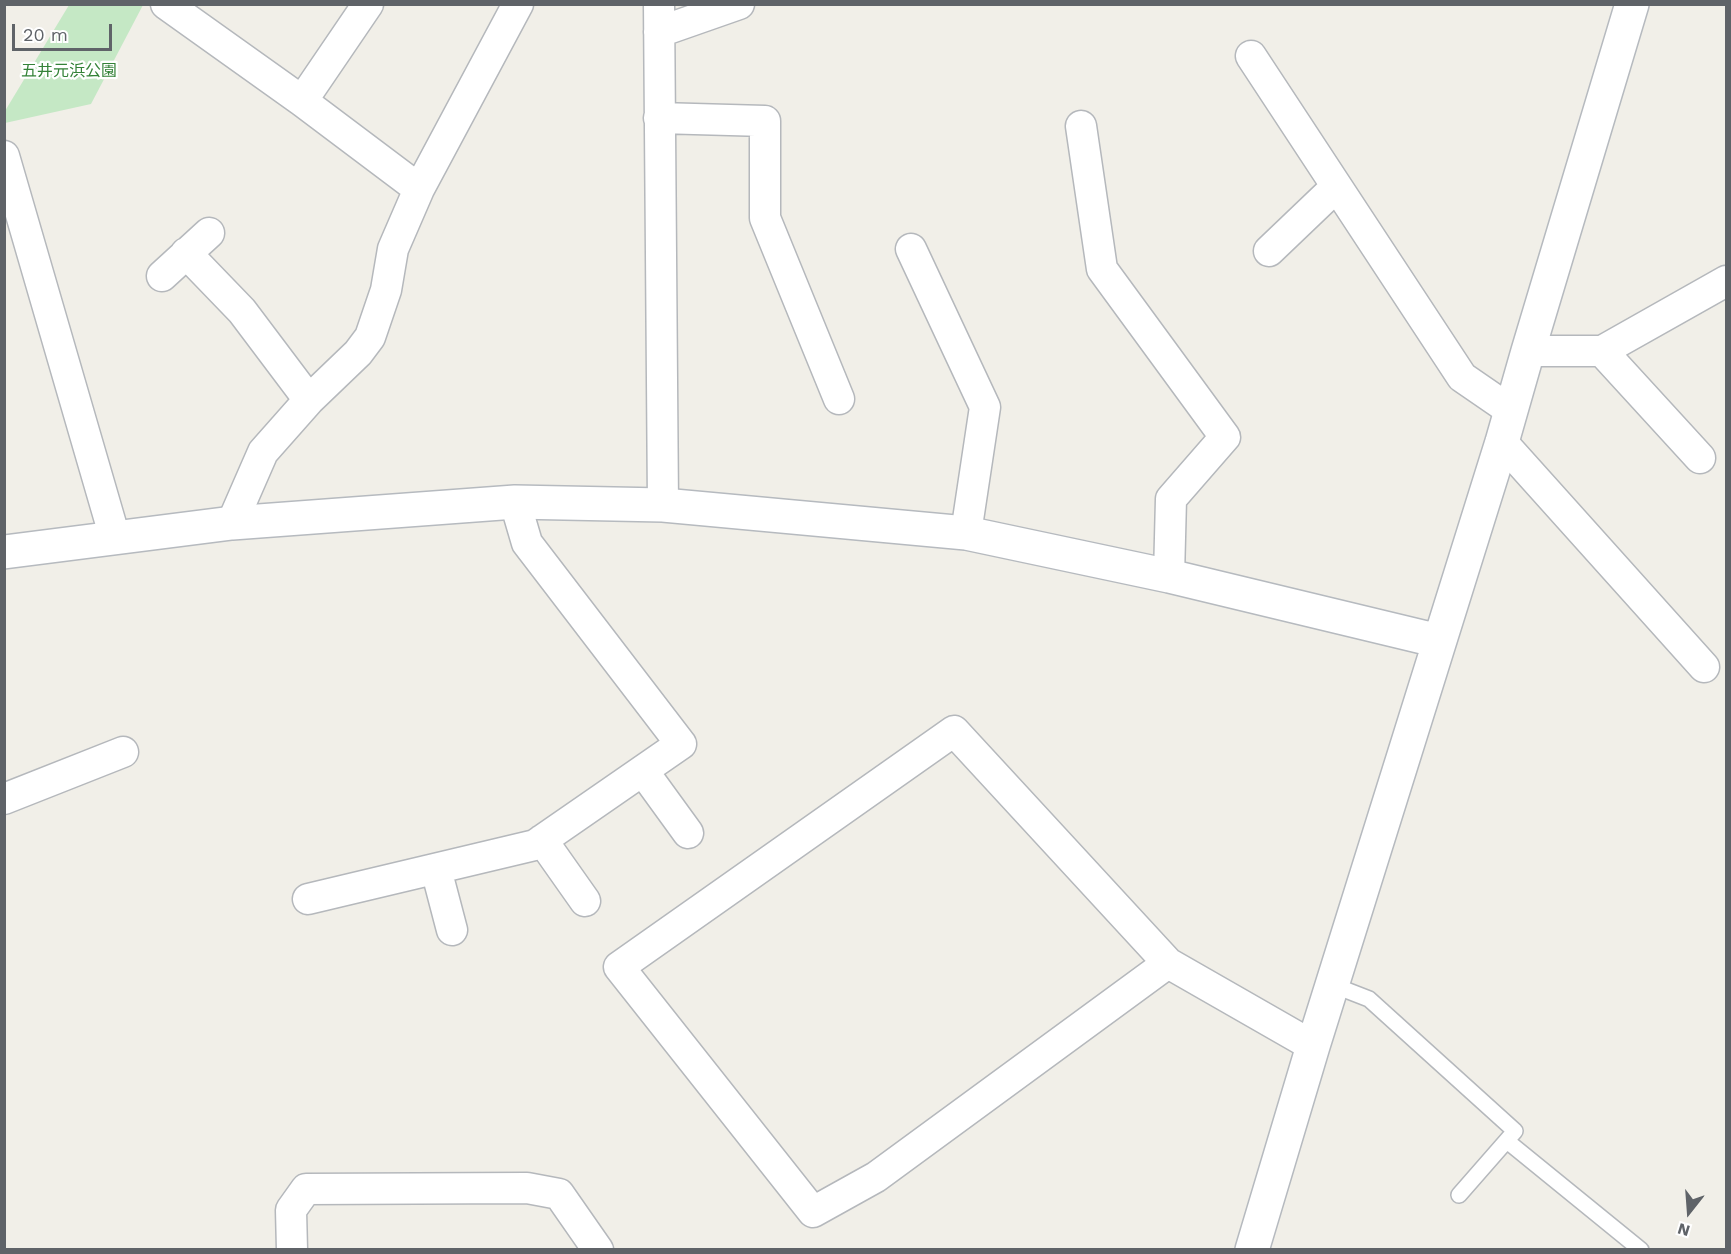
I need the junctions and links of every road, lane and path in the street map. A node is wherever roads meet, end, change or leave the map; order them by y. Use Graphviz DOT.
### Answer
graph roads {
  1 [pos="166,4"];
  2 [pos="368,4"];
  3 [pos="518,4"];
  4 [pos="739,4"];
  5 [pos="1632,4"];
  6 [pos="659,18"];
  7 [pos="1251,56"];
  8 [pos="303,101"];
  9 [pos="659,118"];
  10 [pos="1082,126"];
  11 [pos="4,156"];
  12 [pos="1336,187"];
  13 [pos="419,189"];
  14 [pos="209,233"];
  15 [pos="911,249"];
  16 [pos="1269,251"];
  17 [pos="186,254"];
  18 [pos="162,276"];
  19 [pos="1726,281"];
  20 [pos="1527,351"];
  21 [pos="1602,351"];
  22 [pos="839,399"];
  23 [pos="309,400"];
  24 [pos="1510,410"];
  25 [pos="1502,442"];
  26 [pos="1700,458"];
  27 [pos="515,502"];
  28 [pos="663,505"];
  29 [pos="232,523"];
  30 [pos="966,533"];
  31 [pos="115,538"];
  32 [pos="4,552"];
  33 [pos="1169,576"];
  34 [pos="1439,641"];
  35 [pos="1704,667"];
  36 [pos="123,752"];
  37 [pos="643,771"];
  38 [pos="4,799"];
  39 [pos="687,833"];
  40 [pos="542,840"];
  41 [pos="436,868"];
  42 [pos="308,899"];
  43 [pos="585,901"];
  44 [pos="452,930"];
  45 [pos="1168,963"];
  46 [pos="1333,985"];
  47 [pos="1313,1046"];
  48 [pos="1507,1141"];
  49 [pos="1459,1195"];
  50 [pos="292,1250"];
  51 [pos="598,1250"];
  52 [pos="1252,1250"];
  53 [pos="1641,1250"];
  1 -- 8 [label="street"];
  2 -- 8 [label="street"];
  3 -- 13 [label="street"];
  4 -- 6 [label="street"];
  5 -- 20 [label="street"];
  6 -- 9 [label="street"];
  7 -- 12 [label="street"];
  8 -- 13 [label="street"];
  9 -- 22 [label="street"];
  9 -- 28 [label="street"];
  10 -- 33 [label="street"];
  11 -- 31 [label="street"];
  12 -- 16 [label="street"];
  12 -- 24 [label="street"];
  13 -- 23 [label="street"];
  14 -- 17 [label="street"];
  15 -- 30 [label="street"];
  17 -- 18 [label="street"];
  17 -- 23 [label="street"];
  19 -- 21 [label="street"];
  20 -- 21 [label="street"];
  20 -- 24 [label="street"];
  21 -- 26 [label="street"];
  23 -- 29 [label="street"];
  24 -- 25 [label="street"];
  25 -- 34 [label="street"];
  25 -- 35 [label="street"];
  27 -- 28 [label="street"];
  27 -- 29 [label="street"];
  27 -- 37 [label="street"];
  28 -- 30 [label="street"];
  29 -- 31 [label="street"];
  30 -- 33 [label="street"];
  31 -- 32 [label="street"];
  33 -- 34 [label="street"];
  34 -- 46 [label="street"];
  36 -- 38 [label="street"];
  37 -- 39 [label="street"];
  37 -- 40 [label="street"];
  40 -- 41 [label="street"];
  40 -- 43 [label="street"];
  41 -- 42 [label="street"];
  41 -- 44 [label="street"];
  45 -- 45 [label="street"];
  45 -- 47 [label="street"];
  46 -- 47 [label="street"];
  46 -- 48 [label="lane"];
  47 -- 52 [label="street"];
  48 -- 49 [label="lane"];
  48 -- 53 [label="lane"];
  50 -- 51 [label="street"];
}
